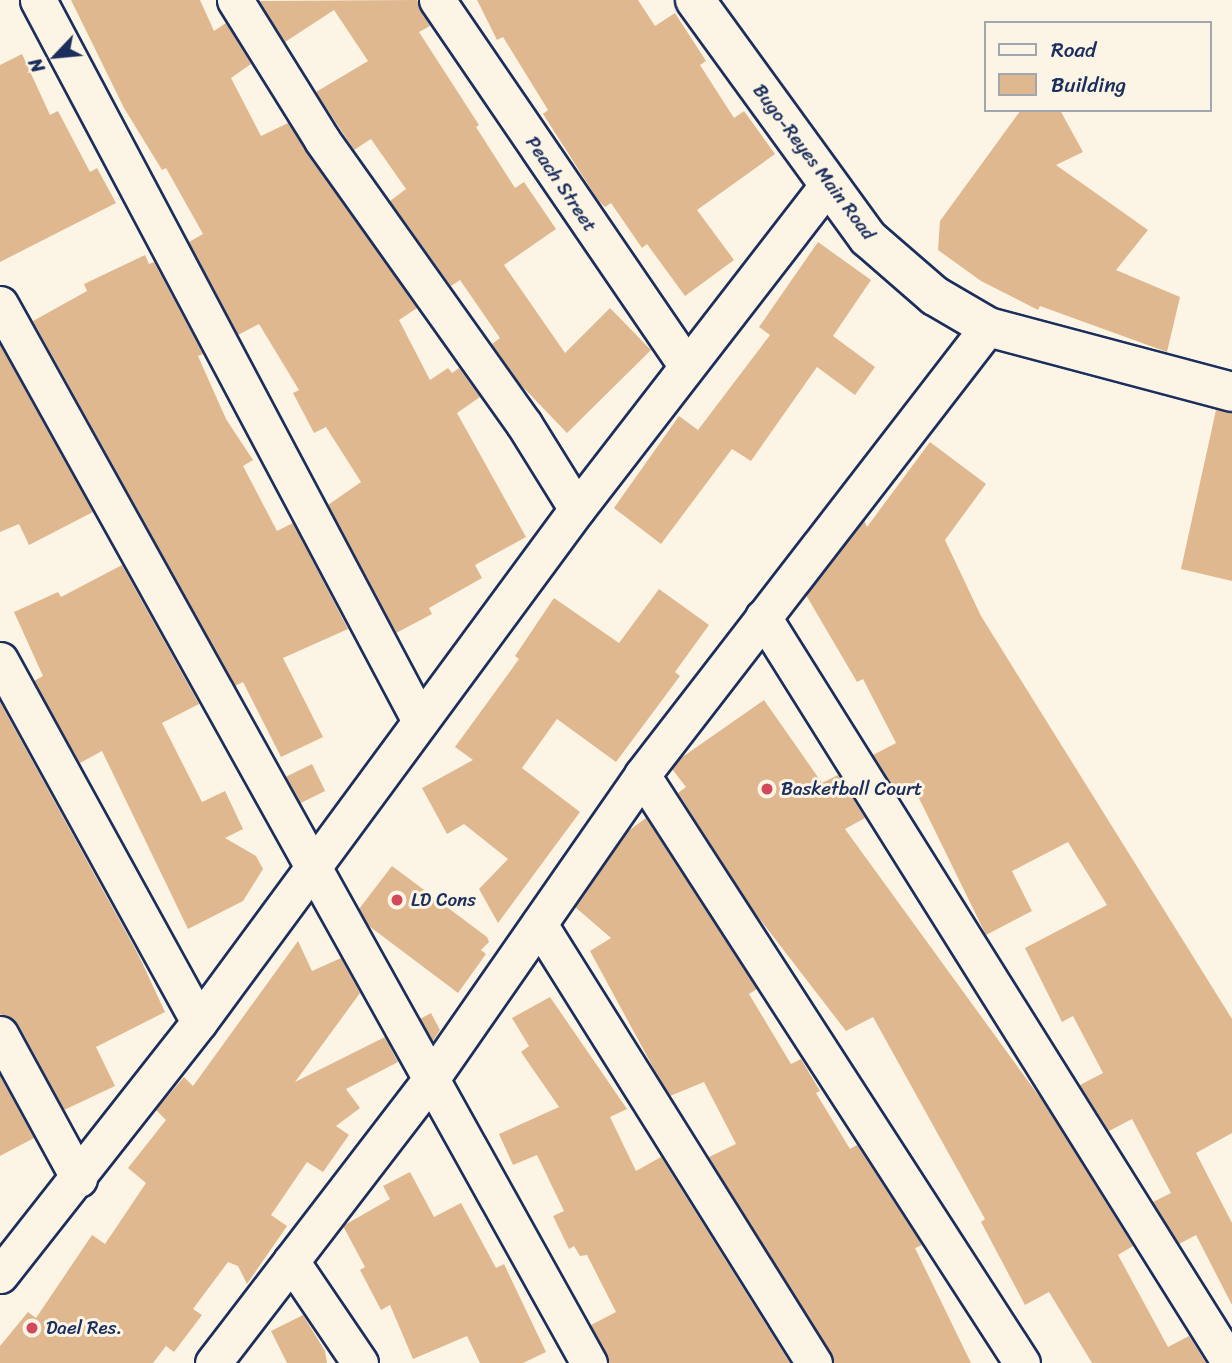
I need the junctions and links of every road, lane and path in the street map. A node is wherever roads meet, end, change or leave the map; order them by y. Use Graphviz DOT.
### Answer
graph roads {
  1 [pos="38,0"];
  2 [pos="235,0"];
  3 [pos="437,0"];
  4 [pos="695,0"];
  5 [pos="827,186"];
  6 [pos="0,304"];
  7 [pos="988,327"];
  8 [pos="687,366"];
  9 [pos="1232,392"];
  10 [pos="577,509"];
  11 [pos="763,617"];
  12 [pos="0,660"];
  13 [pos="420,721"];
  14 [pos="642,775"];
  15 [pos="313,865"];
  16 [pos="539,924"];
  17 [pos="199,1022"];
  18 [pos="0,1034"];
  19 [pos="431,1079"];
  20 [pos="79,1179"];
  21 [pos="291,1261"];
  22 [pos="0,1275"];
  23 [pos="213,1363"];
  24 [pos="360,1363"];
  25 [pos="589,1363"];
  26 [pos="814,1363"];
  27 [pos="1022,1363"];
  28 [pos="1230,1363"];
  1 -- 13 [label="street"];
  2 -- 10 [label="street"];
  3 -- 8 [label="street, Peach Street"];
  4 -- 5 [label="street, Bugo-Reyes Main Road"];
  5 -- 7 [label="street, Bugo-Reyes Main Road"];
  5 -- 8 [label="street"];
  6 -- 15 [label="street"];
  7 -- 9 [label="street, Bugo-Reyes Main Road"];
  7 -- 11 [label="street"];
  8 -- 10 [label="street"];
  10 -- 13 [label="street"];
  11 -- 14 [label="street"];
  11 -- 28 [label="street"];
  12 -- 17 [label="street"];
  13 -- 15 [label="street"];
  14 -- 16 [label="street"];
  14 -- 27 [label="street"];
  15 -- 17 [label="street"];
  15 -- 19 [label="street"];
  16 -- 19 [label="street"];
  16 -- 26 [label="street"];
  17 -- 20 [label="street"];
  18 -- 20 [label="street"];
  19 -- 21 [label="street"];
  19 -- 25 [label="street"];
  20 -- 22 [label="street"];
  21 -- 23 [label="street"];
  21 -- 24 [label="street"];
}
